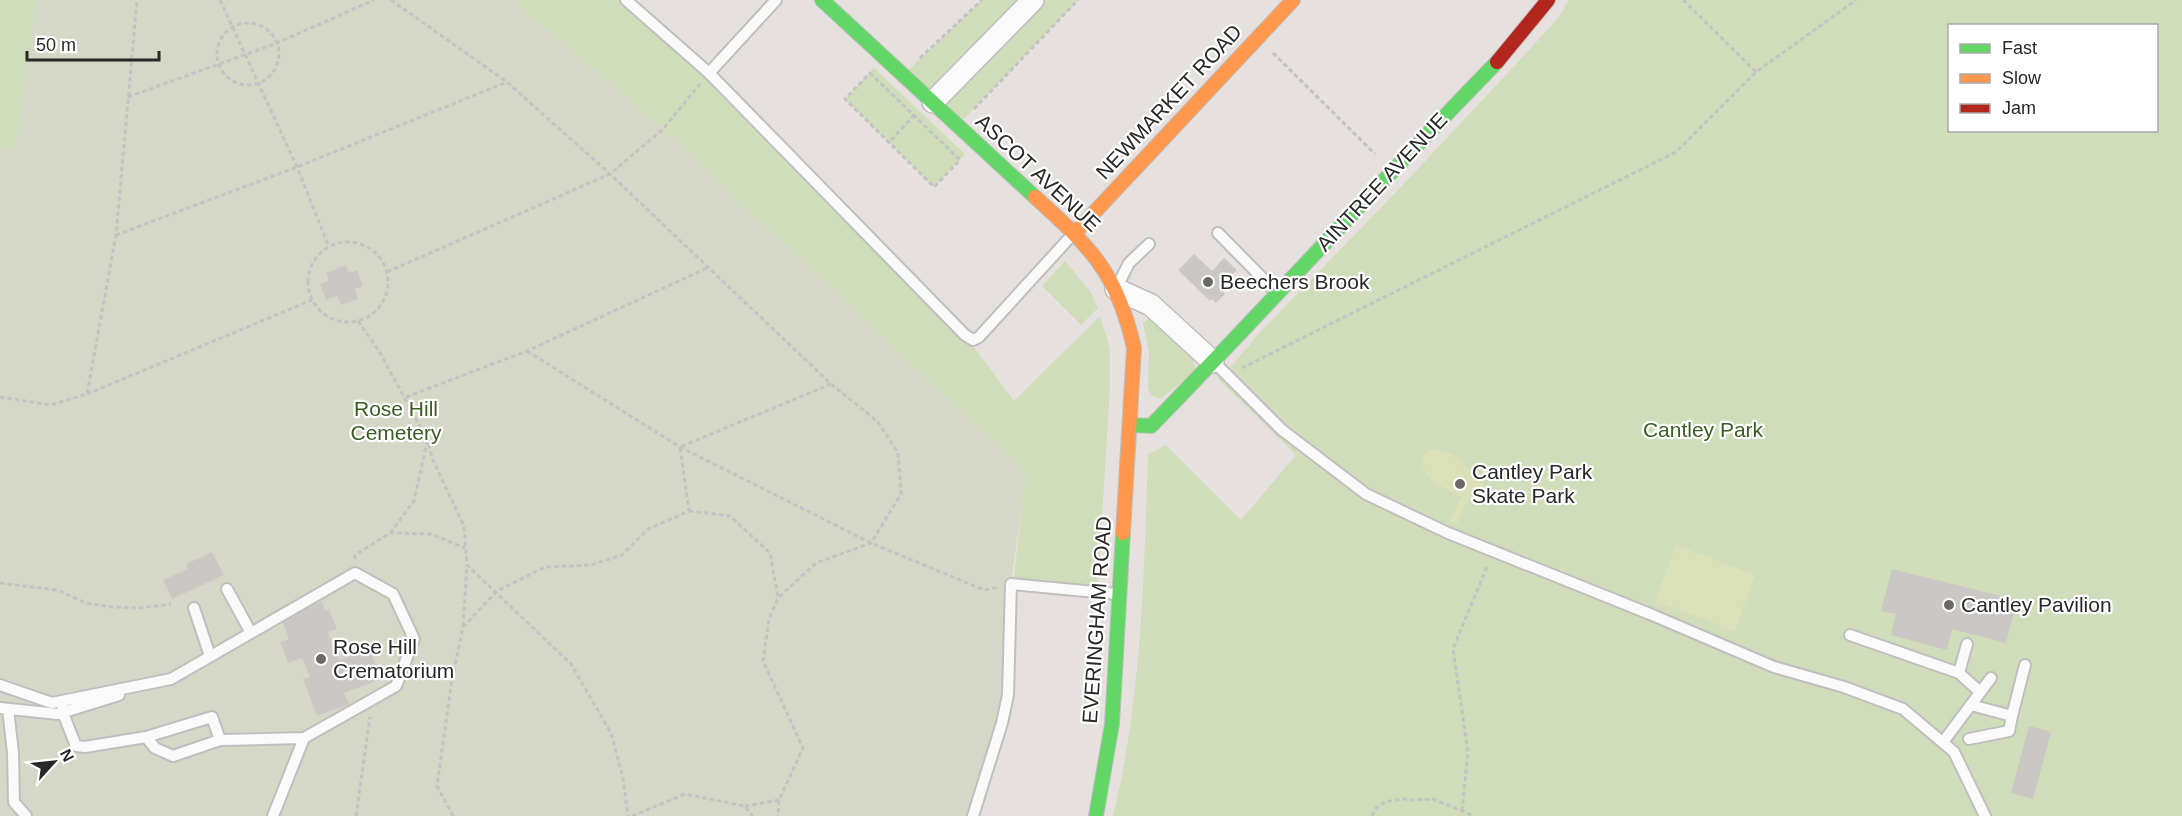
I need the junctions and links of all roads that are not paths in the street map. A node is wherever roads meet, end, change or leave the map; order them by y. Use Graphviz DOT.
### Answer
graph roads {
  1 [pos="626,0"];
  2 [pos="776,0"];
  3 [pos="822,0"];
  4 [pos="1033,0"];
  5 [pos="1293,0"];
  6 [pos="1548,0"];
  7 [pos="709,73"];
  8 [pos="931,100"];
  9 [pos="1074,233"];
  10 [pos="1218,233"];
  11 [pos="1149,244"];
  12 [pos="1116,288"];
  13 [pos="1278,294"];
  14 [pos="1220,369"];
  15 [pos="1130,424"];
  16 [pos="227,589"];
  17 [pos="1121,594"];
  18 [pos="194,608"];
  19 [pos="251,633"];
  20 [pos="1850,635"];
  21 [pos="1967,644"];
  22 [pos="210,657"];
  23 [pos="2025,665"];
  24 [pos="1959,673"];
  25 [pos="1992,678"];
  26 [pos="171,679"];
  27 [pos="0,685"];
  28 [pos="1980,692"];
  29 [pos="62,700"];
  30 [pos="1971,705"];
  31 [pos="4,708"];
  32 [pos="63,713"];
  33 [pos="2013,716"];
  34 [pos="146,737"];
  35 [pos="304,738"];
  36 [pos="1969,739"];
  37 [pos="220,740"];
  38 [pos="1943,742"];
  39 [pos="26,816"];
  40 [pos="273,816"];
  41 [pos="973,816"];
  42 [pos="1096,816"];
  43 [pos="1985,816"];
  1 -- 7 [label="lane"];
  2 -- 7 [label="lane"];
  3 -- 8 [label="street, ASCOT AVENUE"];
  4 -- 8 [label="street"];
  5 -- 9 [label="street, NEWMARKET ROAD"];
  6 -- 13 [label="street, AINTREE AVENUE"];
  7 -- 9 [label="lane"];
  8 -- 9 [label="street, ASCOT AVENUE"];
  9 -- 12 [label="street, ASCOT AVENUE"];
  10 -- 13 [label="lane"];
  11 -- 12 [label="lane"];
  12 -- 14 [label="street"];
  12 -- 15 [label="street, ASCOT AVENUE"];
  13 -- 14 [label="street, AINTREE AVENUE"];
  14 -- 15 [label="street, AINTREE AVENUE"];
  14 -- 38 [label="lane"];
  15 -- 17 [label="street, EVERINGHAM ROAD"];
  16 -- 19 [label="lane"];
  17 -- 41 [label="lane"];
  17 -- 42 [label="street, EVERINGHAM ROAD"];
  18 -- 22 [label="lane"];
  19 -- 22 [label="lane"];
  19 -- 35 [label="lane"];
  20 -- 24 [label="lane"];
  21 -- 24 [label="lane"];
  22 -- 26 [label="lane"];
  23 -- 33 [label="lane"];
  24 -- 28 [label="lane"];
  25 -- 28 [label="lane"];
  26 -- 29 [label="lane"];
  26 -- 32 [label="lane"];
  27 -- 29 [label="lane"];
  28 -- 30 [label="lane"];
  29 -- 32 [label="lane"];
  30 -- 33 [label="lane"];
  30 -- 38 [label="lane"];
  31 -- 32 [label="lane"];
  31 -- 39 [label="lane"];
  32 -- 34 [label="lane"];
  33 -- 36 [label="lane"];
  34 -- 37 [label="lane"];
  34 -- 37 [label="lane"];
  35 -- 37 [label="lane"];
  35 -- 40 [label="lane"];
  38 -- 43 [label="lane"];
}
